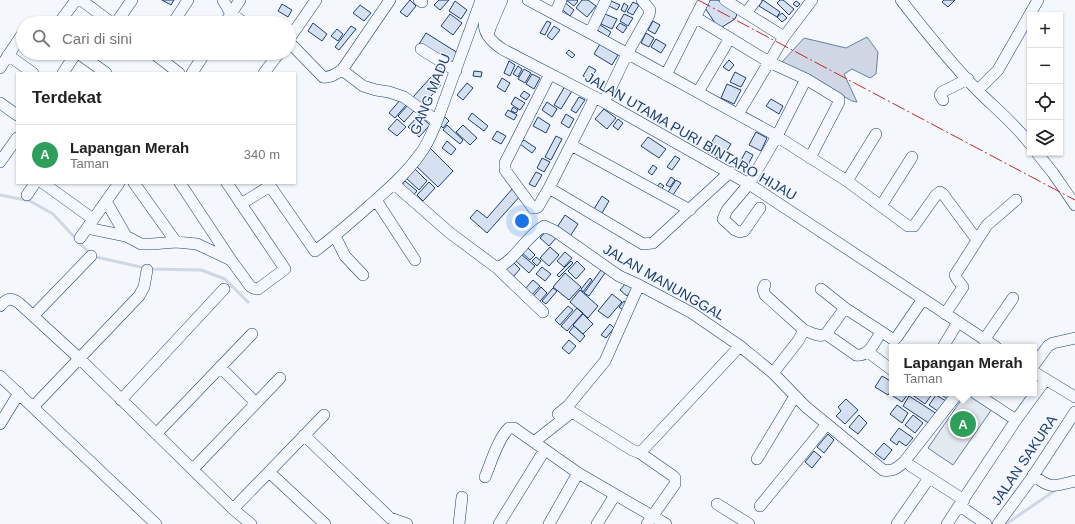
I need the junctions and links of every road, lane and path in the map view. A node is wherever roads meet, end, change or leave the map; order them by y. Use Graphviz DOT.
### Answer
graph roads {
  1 [pos="76,0"];
  2 [pos="81,0"];
  3 [pos="132,0"];
  4 [pos="188,0"];
  5 [pos="223,0"];
  6 [pos="240,0"];
  7 [pos="316,0"];
  8 [pos="390,0"];
  9 [pos="481,0"];
  10 [pos="491,0"];
  11 [pos="502,0"];
  12 [pos="528,0"];
  13 [pos="561,0"];
  14 [pos="606,0"];
  15 [pos="642,0"];
  16 [pos="704,0"];
  17 [pos="725,0"];
  18 [pos="756,0"];
  19 [pos="812,0"];
  20 [pos="901,0"];
  21 [pos="1038,0"];
  22 [pos="746,13"];
  23 [pos="555,14"];
  24 [pos="64,16"];
  25 [pos="103,16"];
  26 [pos="121,16"];
  27 [pos="177,16"];
  28 [pos="227,16"];
  29 [pos="230,16"];
  30 [pos="695,17"];
  31 [pos="296,30"];
  32 [pos="590,32"];
  33 [pos="488,36"];
  34 [pos="784,37"];
  35 [pos="730,38"];
  36 [pos="16,43"];
  37 [pos="296,48"];
  38 [pos="421,48"];
  39 [pos="627,54"];
  40 [pos="8,55"];
  41 [pos="72,60"];
  42 [pos="87,60"];
  43 [pos="162,60"];
  44 [pos="201,60"];
  45 [pos="274,60"];
  46 [pos="769,62"];
  47 [pos="0,68"];
  48 [pos="342,70"];
  49 [pos="456,71"];
  50 [pos="32,72"];
  51 [pos="64,72"];
  52 [pos="105,72"];
  53 [pos="178,72"];
  54 [pos="194,72"];
  55 [pos="265,72"];
  56 [pos="550,74"];
  57 [pos="666,74"];
  58 [pos="806,79"];
  59 [pos="968,79"];
  60 [pos="978,90"];
  61 [pos="698,92"];
  62 [pos="600,100"];
  63 [pos="942,100"];
  64 [pos="0,103"];
  65 [pos="16,114"];
  66 [pos="738,114"];
  67 [pos="438,121"];
  68 [pos="876,134"];
  69 [pos="777,136"];
  70 [pos="16,139"];
  71 [pos="1027,140"];
  72 [pos="571,145"];
  73 [pos="1040,156"];
  74 [pos="912,157"];
  75 [pos="810,158"];
  76 [pos="0,162"];
  77 [pos="730,172"];
  78 [pos="847,181"];
  79 [pos="34,184"];
  80 [pos="43,184"];
  81 [pos="118,184"];
  82 [pos="135,184"];
  83 [pos="181,184"];
  84 [pos="228,184"];
  85 [pos="269,184"];
  86 [pos="394,184"];
  87 [pos="749,184"];
  88 [pos="549,188"];
  89 [pos="26,195"];
  90 [pos="376,200"];
  91 [pos="1016,200"];
  92 [pos="106,201"];
  93 [pos="242,204"];
  94 [pos="1075,205"];
  95 [pos="881,206"];
  96 [pos="760,208"];
  97 [pos="690,210"];
  98 [pos="90,224"];
  99 [pos="126,236"];
  100 [pos="335,236"];
  101 [pos="80,238"];
  102 [pos="977,240"];
  103 [pos="176,242"];
  104 [pos="91,256"];
  105 [pos="231,260"];
  106 [pos="415,260"];
  107 [pos="497,268"];
  108 [pos="147,270"];
  109 [pos="363,275"];
  110 [pos="640,285"];
  111 [pos="765,285"];
  112 [pos="224,289"];
  113 [pos="821,289"];
  114 [pos="1013,298"];
  115 [pos="923,299"];
  116 [pos="0,306"];
  117 [pos="845,308"];
  118 [pos="543,312"];
  119 [pos="946,314"];
  120 [pos="33,316"];
  121 [pos="958,322"];
  122 [pos="804,330"];
  123 [pos="882,332"];
  124 [pos="252,334"];
  125 [pos="826,334"];
  126 [pos="1075,338"];
  127 [pos="984,340"];
  128 [pos="944,344"];
  129 [pos="991,344"];
  130 [pos="740,346"];
  131 [pos="868,352"];
  132 [pos="80,359"];
  133 [pos="1037,361"];
  134 [pos="220,367"];
  135 [pos="889,368"];
  136 [pos="773,373"];
  137 [pos="1037,374"];
  138 [pos="0,376"];
  139 [pos="280,378"];
  140 [pos="1046,379"];
  141 [pos="1037,391"];
  142 [pos="19,393"];
  143 [pos="795,396"];
  144 [pos="956,396"];
  145 [pos="980,396"];
  146 [pos="1034,396"];
  147 [pos="1075,397"];
  148 [pos="121,400"];
  149 [pos="256,403"];
  150 [pos="33,407"];
  151 [pos="1075,412"];
  152 [pos="324,414"];
  153 [pos="1016,420"];
  154 [pos="0,424"];
  155 [pos="826,424"];
  156 [pos="552,428"];
  157 [pos="156,434"];
  158 [pos="304,435"];
  159 [pos="534,442"];
  160 [pos="544,451"];
  161 [pos="640,453"];
  162 [pos="757,459"];
  163 [pos="911,466"];
  164 [pos="193,469"];
  165 [pos="269,472"];
  166 [pos="578,473"];
  167 [pos="1033,476"];
  168 [pos="485,477"];
  169 [pos="929,478"];
  170 [pos="1075,481"];
  171 [pos="615,495"];
  172 [pos="462,497"];
  173 [pos="962,503"];
  174 [pos="717,504"];
  175 [pos="760,506"];
  176 [pos="233,508"];
  177 [pos="650,520"];
  178 [pos="156,524"];
  179 [pos="251,524"];
  180 [pos="325,524"];
  181 [pos="407,524"];
  182 [pos="459,524"];
  183 [pos="499,524"];
  184 [pos="549,524"];
  185 [pos="597,524"];
  186 [pos="666,524"];
  187 [pos="749,524"];
  188 [pos="897,524"];
  189 [pos="948,524"];
  190 [pos="986,524"];
  191 [pos="998,524"];
  1 -- 24 [label="street"];
  2 -- 25 [label="street"];
  3 -- 26 [label="street"];
  4 -- 27 [label="street"];
  5 -- 28 [label="street"];
  6 -- 29 [label="street"];
  7 -- 31 [label="street"];
  8 -- 48 [label="street"];
  9 -- 49 [label="street, GANG MADU"];
  10 -- 33 [label="street"];
  11 -- 33 [label="street"];
  12 -- 23 [label="street"];
  13 -- 23 [label="street"];
  14 -- 32 [label="street"];
  15 -- 39 [label="street"];
  16 -- 30 [label="street"];
  17 -- 22 [label="street"];
  18 -- 22 [label="street"];
  19 -- 34 [label="street"];
  20 -- 59 [label="street"];
  21 -- 60 [label="street"];
  22 -- 34 [label="street"];
  23 -- 32 [label="street"];
  30 -- 35 [label="street"];
  30 -- 57 [label="street"];
  32 -- 39 [label="street"];
  33 -- 56 [label="street, JALAN UTAMA PURI BINTARO HIJAU"];
  34 -- 46 [label="street"];
  35 -- 46 [label="street"];
  35 -- 61 [label="street"];
  36 -- 40 [label="street"];
  37 -- 48 [label="street"];
  38 -- 49 [label="street"];
  39 -- 57 [label="street"];
  39 -- 62 [label="street"];
  40 -- 47 [label="street"];
  40 -- 50 [label="street"];
  41 -- 51 [label="street"];
  42 -- 52 [label="street"];
  43 -- 53 [label="street"];
  44 -- 54 [label="street"];
  45 -- 55 [label="street"];
  46 -- 58 [label="street"];
  46 -- 66 [label="street"];
  48 -- 67 [label="street"];
  49 -- 67 [label="street, GANG MADU"];
  56 -- 62 [label="street, JALAN UTAMA PURI BINTARO HIJAU"];
  56 -- 88 [label="street"];
  57 -- 61 [label="street"];
  58 -- 69 [label="street"];
  58 -- 75 [label="street"];
  59 -- 60 [label="street"];
  59 -- 63 [label="street"];
  60 -- 71 [label="street"];
  61 -- 66 [label="street"];
  62 -- 72 [label="street"];
  62 -- 77 [label="street, JALAN UTAMA PURI BINTARO HIJAU"];
  64 -- 65 [label="street"];
  66 -- 69 [label="street"];
  67 -- 86 [label="street, GANG MADU"];
  68 -- 78 [label="street"];
  69 -- 75 [label="street"];
  69 -- 87 [label="street"];
  70 -- 76 [label="street"];
  72 -- 88 [label="street"];
  72 -- 97 [label="street"];
  73 -- 94 [label="street"];
  74 -- 95 [label="street"];
  75 -- 78 [label="street"];
  77 -- 87 [label="street, JALAN UTAMA PURI BINTARO HIJAU"];
  77 -- 97 [label="street"];
  78 -- 95 [label="street"];
  79 -- 89 [label="street"];
  80 -- 98 [label="street"];
  81 -- 92 [label="street"];
  82 -- 103 [label="street"];
  83 -- 105 [label="street"];
  84 -- 93 [label="street"];
  85 -- 93 [label="street"];
  85 -- 100 [label="street, GANG MADU"];
  86 -- 90 [label="street, GANG MADU"];
  86 -- 107 [label="street"];
  87 -- 96 [label="street"];
  87 -- 115 [label="street, JALAN UTAMA PURI BINTARO HIJAU"];
  88 -- 97 [label="street"];
  90 -- 100 [label="street, GANG MADU"];
  90 -- 106 [label="street"];
  91 -- 102 [label="street"];
  92 -- 98 [label="street"];
  92 -- 99 [label="street"];
  93 -- 105 [label="street"];
  95 -- 102 [label="street"];
  98 -- 99 [label="street"];
  98 -- 101 [label="street"];
  99 -- 103 [label="street"];
  100 -- 109 [label="street"];
  102 -- 119 [label="street"];
  103 -- 105 [label="street"];
  104 -- 120 [label="street"];
  107 -- 110 [label="street, JALAN MANUNGGAL"];
  107 -- 118 [label="street"];
  108 -- 132 [label="street"];
  110 -- 130 [label="street, JALAN MANUNGGAL"];
  110 -- 156 [label="street"];
  111 -- 122 [label="street"];
  112 -- 148 [label="street"];
  113 -- 117 [label="street"];
  114 -- 127 [label="street"];
  115 -- 119 [label="street, JALAN UTAMA PURI BINTARO HIJAU"];
  115 -- 123 [label="street"];
  116 -- 120 [label="street"];
  117 -- 123 [label="street"];
  117 -- 125 [label="street"];
  119 -- 121 [label="street, JALAN UTAMA PURI BINTARO HIJAU"];
  120 -- 132 [label="street"];
  121 -- 127 [label="street, JALAN UTAMA PURI BINTARO HIJAU"];
  121 -- 128 [label="street"];
  122 -- 125 [label="street"];
  122 -- 136 [label="street"];
  123 -- 131 [label="street"];
  124 -- 134 [label="street"];
  125 -- 131 [label="street"];
  126 -- 133 [label="street"];
  127 -- 129 [label="street, JALAN UTAMA PURI BINTARO HIJAU"];
  130 -- 136 [label="street, JALAN MANUNGGAL"];
  130 -- 161 [label="street"];
  131 -- 135 [label="street"];
  132 -- 148 [label="street"];
  132 -- 150 [label="street"];
  134 -- 149 [label="street"];
  134 -- 157 [label="street"];
  136 -- 143 [label="street, JALAN MANUNGGAL"];
  137 -- 140 [label="street"];
  138 -- 142 [label="street"];
  139 -- 149 [label="street"];
  140 -- 141 [label="street"];
  140 -- 147 [label="street"];
  142 -- 150 [label="street"];
  142 -- 154 [label="street"];
  143 -- 155 [label="street, JALAN MANUNGGAL"];
  143 -- 162 [label="street"];
  144 -- 155 [label="street, JALAN MANUNGGAL"];
  145 -- 153 [label="street"];
  146 -- 153 [label="street"];
  148 -- 157 [label="street"];
  149 -- 164 [label="street"];
  150 -- 178 [label="street"];
  151 -- 167 [label="street, JALAN SAKURA"];
  152 -- 158 [label="street"];
  153 -- 173 [label="street"];
  155 -- 175 [label="street"];
  156 -- 159 [label="street"];
  156 -- 161 [label="street"];
  157 -- 164 [label="street"];
  158 -- 165 [label="street"];
  158 -- 181 [label="street"];
  159 -- 160 [label="street"];
  159 -- 168 [label="street"];
  160 -- 166 [label="street"];
  160 -- 183 [label="street"];
  161 -- 177 [label="street"];
  163 -- 169 [label="street"];
  164 -- 176 [label="street"];
  165 -- 176 [label="street"];
  165 -- 180 [label="street"];
  166 -- 171 [label="street"];
  166 -- 184 [label="street"];
  167 -- 170 [label="street"];
  167 -- 191 [label="street, JALAN SAKURA"];
  169 -- 173 [label="street"];
  169 -- 188 [label="street"];
  171 -- 177 [label="street"];
  171 -- 185 [label="street"];
  172 -- 182 [label="street"];
  173 -- 189 [label="street"];
  173 -- 190 [label="street"];
  174 -- 187 [label="street"];
  176 -- 179 [label="street"];
  177 -- 186 [label="street"];
}
